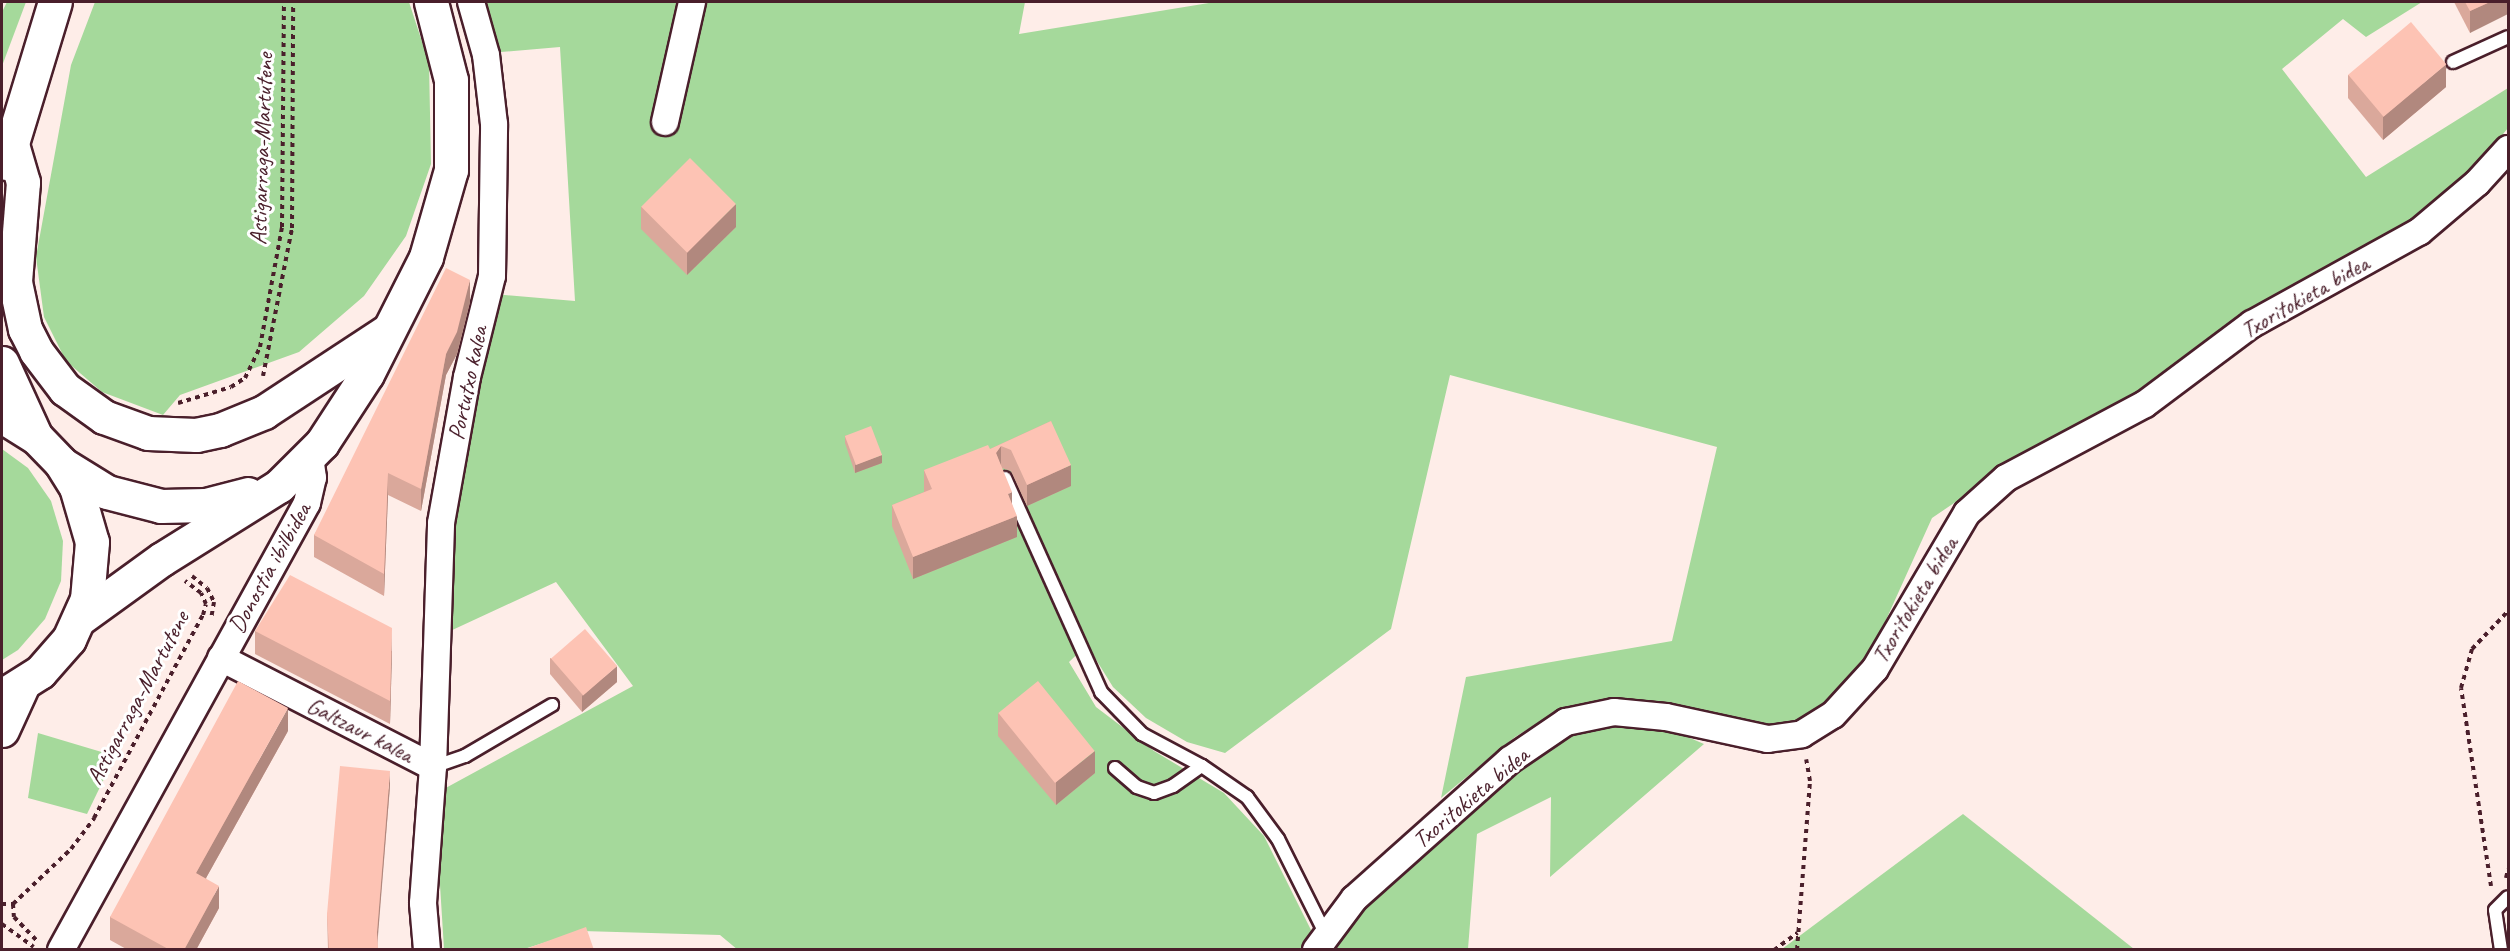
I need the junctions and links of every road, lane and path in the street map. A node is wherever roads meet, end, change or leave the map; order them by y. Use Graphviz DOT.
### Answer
graph roads {
  1 [pos="55,2"];
  2 [pos="284,2"];
  3 [pos="431,2"];
  4 [pos="471,2"];
  5 [pos="692,2"];
  6 [pos="2508,37"];
  7 [pos="2453,62"];
  8 [pos="665,123"];
  9 [pos="10,141"];
  10 [pos="2508,148"];
  11 [pos="2,191"];
  12 [pos="393,327"];
  13 [pos="2,363"];
  14 [pos="2,416"];
  15 [pos="166,435"];
  16 [pos="36,437"];
  17 [pos="305,461"];
  18 [pos="61,463"];
  19 [pos="1004,475"];
  20 [pos="165,557"];
  21 [pos="2508,611"];
  22 [pos="79,619"];
  23 [pos="221,658"];
  24 [pos="12,690"];
  25 [pos="552,705"];
  26 [pos="2,730"];
  27 [pos="1802,734"];
  28 [pos="1202,766"];
  29 [pos="433,767"];
  30 [pos="1115,768"];
  31 [pos="2508,897"];
  32 [pos="2,904"];
  33 [pos="13,904"];
  34 [pos="2495,910"];
  35 [pos="2,924"];
  36 [pos="1797,933"];
  37 [pos="1321,942"];
  38 [pos="49,946"];
  39 [pos="427,950"];
  40 [pos="1774,950"];
  41 [pos="1797,950"];
  42 [pos="2501,950"];
  1 -- 9 [label="main road"];
  2 -- 15 [label="path, Astigarraga-Martutene"];
  3 -- 12 [label="main road"];
  4 -- 29 [label="street, Portutxo kalea"];
  5 -- 8 [label="street"];
  6 -- 7 [label="lane"];
  9 -- 11 [label="main road"];
  9 -- 15 [label="main road"];
  10 -- 27 [label="street, Txoritokieta bidea"];
  12 -- 15 [label="main road"];
  12 -- 17 [label="main road"];
  13 -- 16 [label="main road"];
  14 -- 16 [label="main road"];
  16 -- 18 [label="main road"];
  17 -- 18 [label="main road"];
  17 -- 20 [label="main road"];
  17 -- 23 [label="street, Donostia ibilbidea"];
  18 -- 22 [label="main road"];
  19 -- 28 [label="lane"];
  20 -- 22 [label="main road"];
  20 -- 33 [label="path, Astigarraga-Martutene"];
  21 -- 34 [label="path"];
  22 -- 24 [label="main road"];
  23 -- 29 [label="street, Galtzaur kalea"];
  23 -- 38 [label="street, Donostia ibilbidea"];
  24 -- 26 [label="main road"];
  25 -- 29 [label="lane"];
  27 -- 36 [label="path"];
  27 -- 37 [label="street, Txoritokieta bidea"];
  28 -- 30 [label="lane"];
  28 -- 37 [label="lane"];
  29 -- 39 [label="street, Galtzaur kalea"];
  31 -- 34 [label="lane"];
  32 -- 33 [label="path"];
  33 -- 38 [label="path"];
  34 -- 42 [label="lane"];
  35 -- 38 [label="path"];
  36 -- 40 [label="path"];
  36 -- 41 [label="path"];
}
